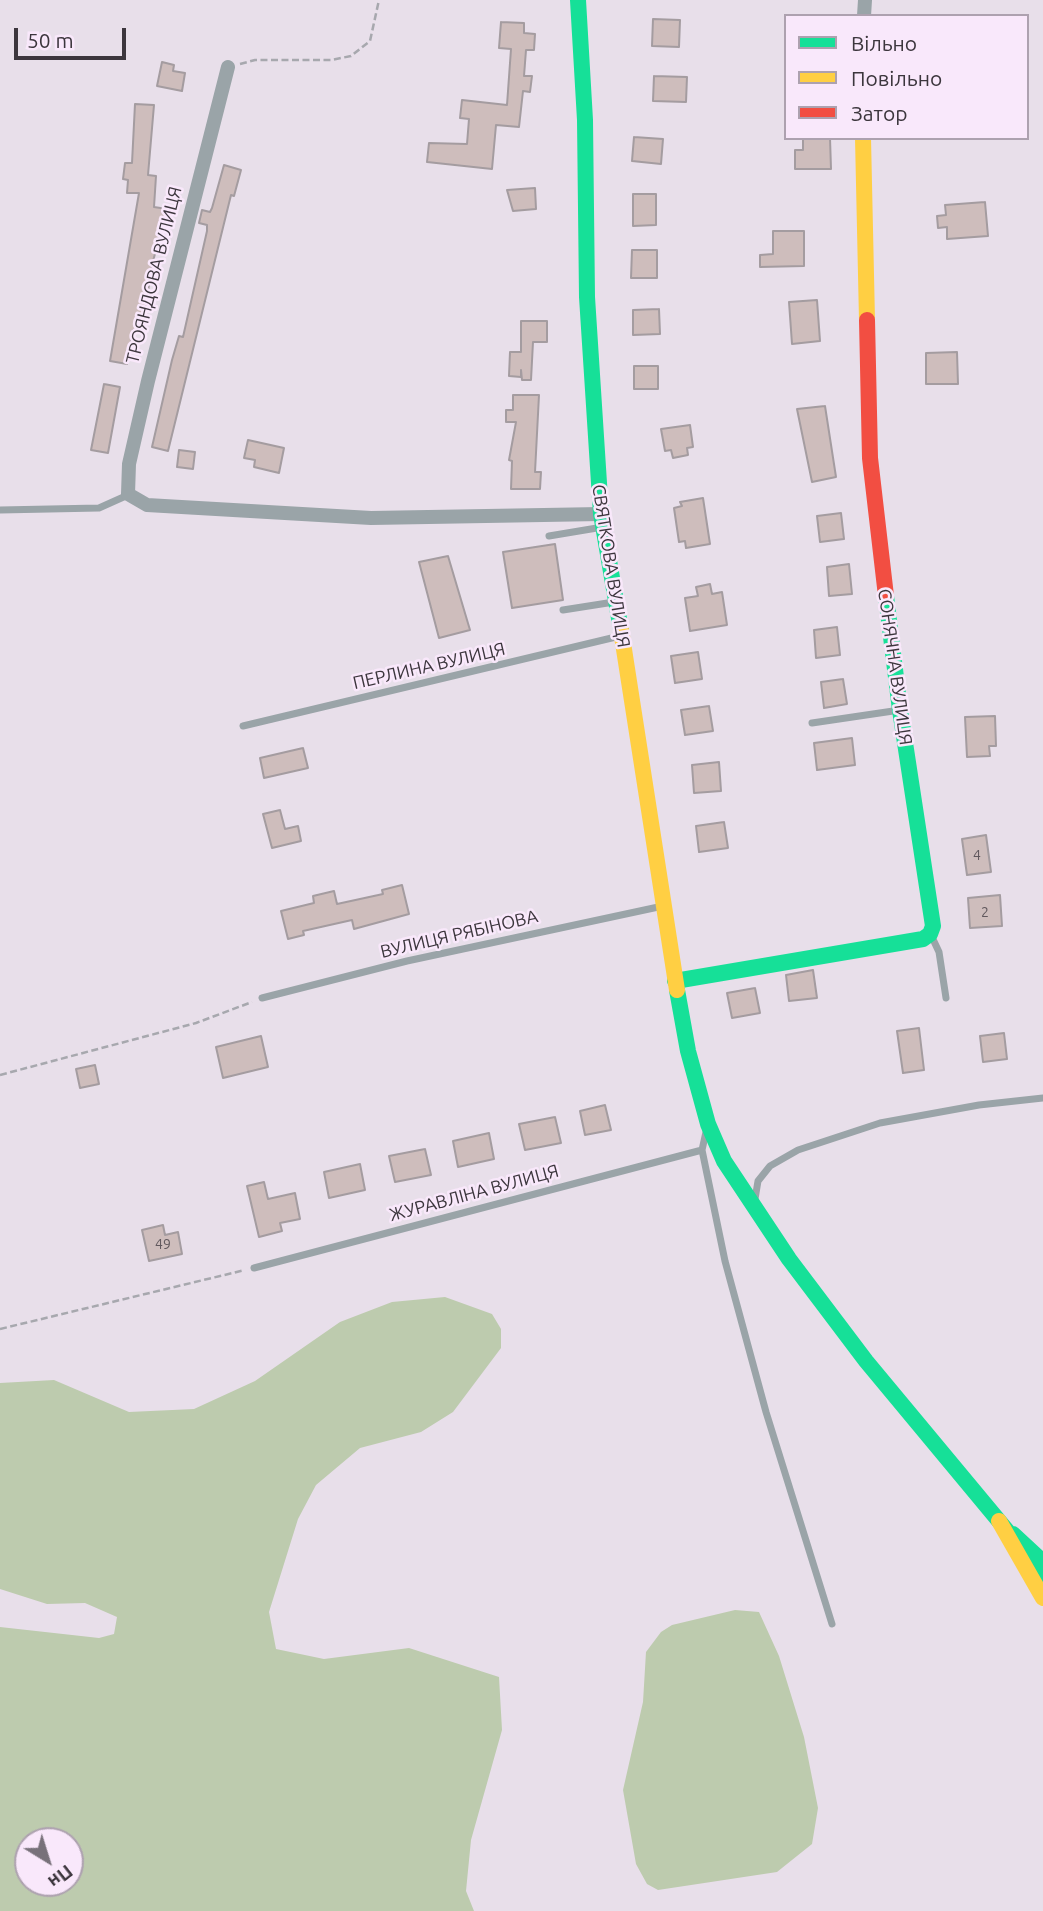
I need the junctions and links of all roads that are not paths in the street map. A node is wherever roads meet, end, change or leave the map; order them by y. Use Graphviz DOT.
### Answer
graph roads {
  1 [pos="578,0"];
  2 [pos="228,67"];
  3 [pos="863,140"];
  4 [pos="128,494"];
  5 [pos="0,510"];
  6 [pos="602,520"];
  7 [pos="549,536"];
  8 [pos="616,602"];
  9 [pos="563,610"];
  10 [pos="621,636"];
  11 [pos="900,709"];
  12 [pos="812,723"];
  13 [pos="243,726"];
  14 [pos="664,906"];
  15 [pos="930,934"];
  16 [pos="675,981"];
  17 [pos="262,998"];
  18 [pos="946,998"];
  19 [pos="1043,1098"];
  20 [pos="708,1124"];
  21 [pos="702,1150"];
  22 [pos="755,1202"];
  23 [pos="254,1268"];
  24 [pos="999,1521"];
  25 [pos="1043,1562"];
  26 [pos="1043,1574"];
  27 [pos="1043,1598"];
  28 [pos="832,1624"];
  1 -- 6 [label="main road, СВЯТКОВА ВУЛИЦЯ"];
  2 -- 4 [label="street, ТРОЯНДОВА ВУЛИЦЯ"];
  3 -- 11 [label="main road, СОНЯЧНА ВУЛИЦЯ"];
  4 -- 5 [label="lane"];
  4 -- 6 [label="street"];
  6 -- 7 [label="lane"];
  6 -- 8 [label="main road, СВЯТКОВА ВУЛИЦЯ"];
  8 -- 9 [label="lane"];
  8 -- 10 [label="main road, СВЯТКОВА ВУЛИЦЯ"];
  10 -- 13 [label="lane, ПЕРЛИНА ВУЛИЦЯ"];
  10 -- 14 [label="main road, СВЯТКОВА ВУЛИЦЯ"];
  11 -- 12 [label="lane"];
  11 -- 15 [label="main road, СОНЯЧНА ВУЛИЦЯ"];
  14 -- 16 [label="main road, СВЯТКОВА ВУЛИЦЯ"];
  14 -- 17 [label="lane, ВУЛИЦЯ РЯБІНОВА"];
  15 -- 16 [label="main road"];
  15 -- 18 [label="lane"];
  16 -- 20 [label="main road, СВЯТКОВА ВУЛИЦЯ"];
  19 -- 22 [label="lane"];
  20 -- 21 [label="lane"];
  20 -- 22 [label="main road, СВЯТКОВА ВУЛИЦЯ"];
  21 -- 23 [label="lane, ЖУРАВЛІНА ВУЛИЦЯ"];
  21 -- 28 [label="lane"];
  22 -- 24 [label="main road, СВЯТКОВА ВУЛИЦЯ"];
  24 -- 25 [label="main road"];
  24 -- 26 [label="main road"];
  24 -- 27 [label="main road"];
}
